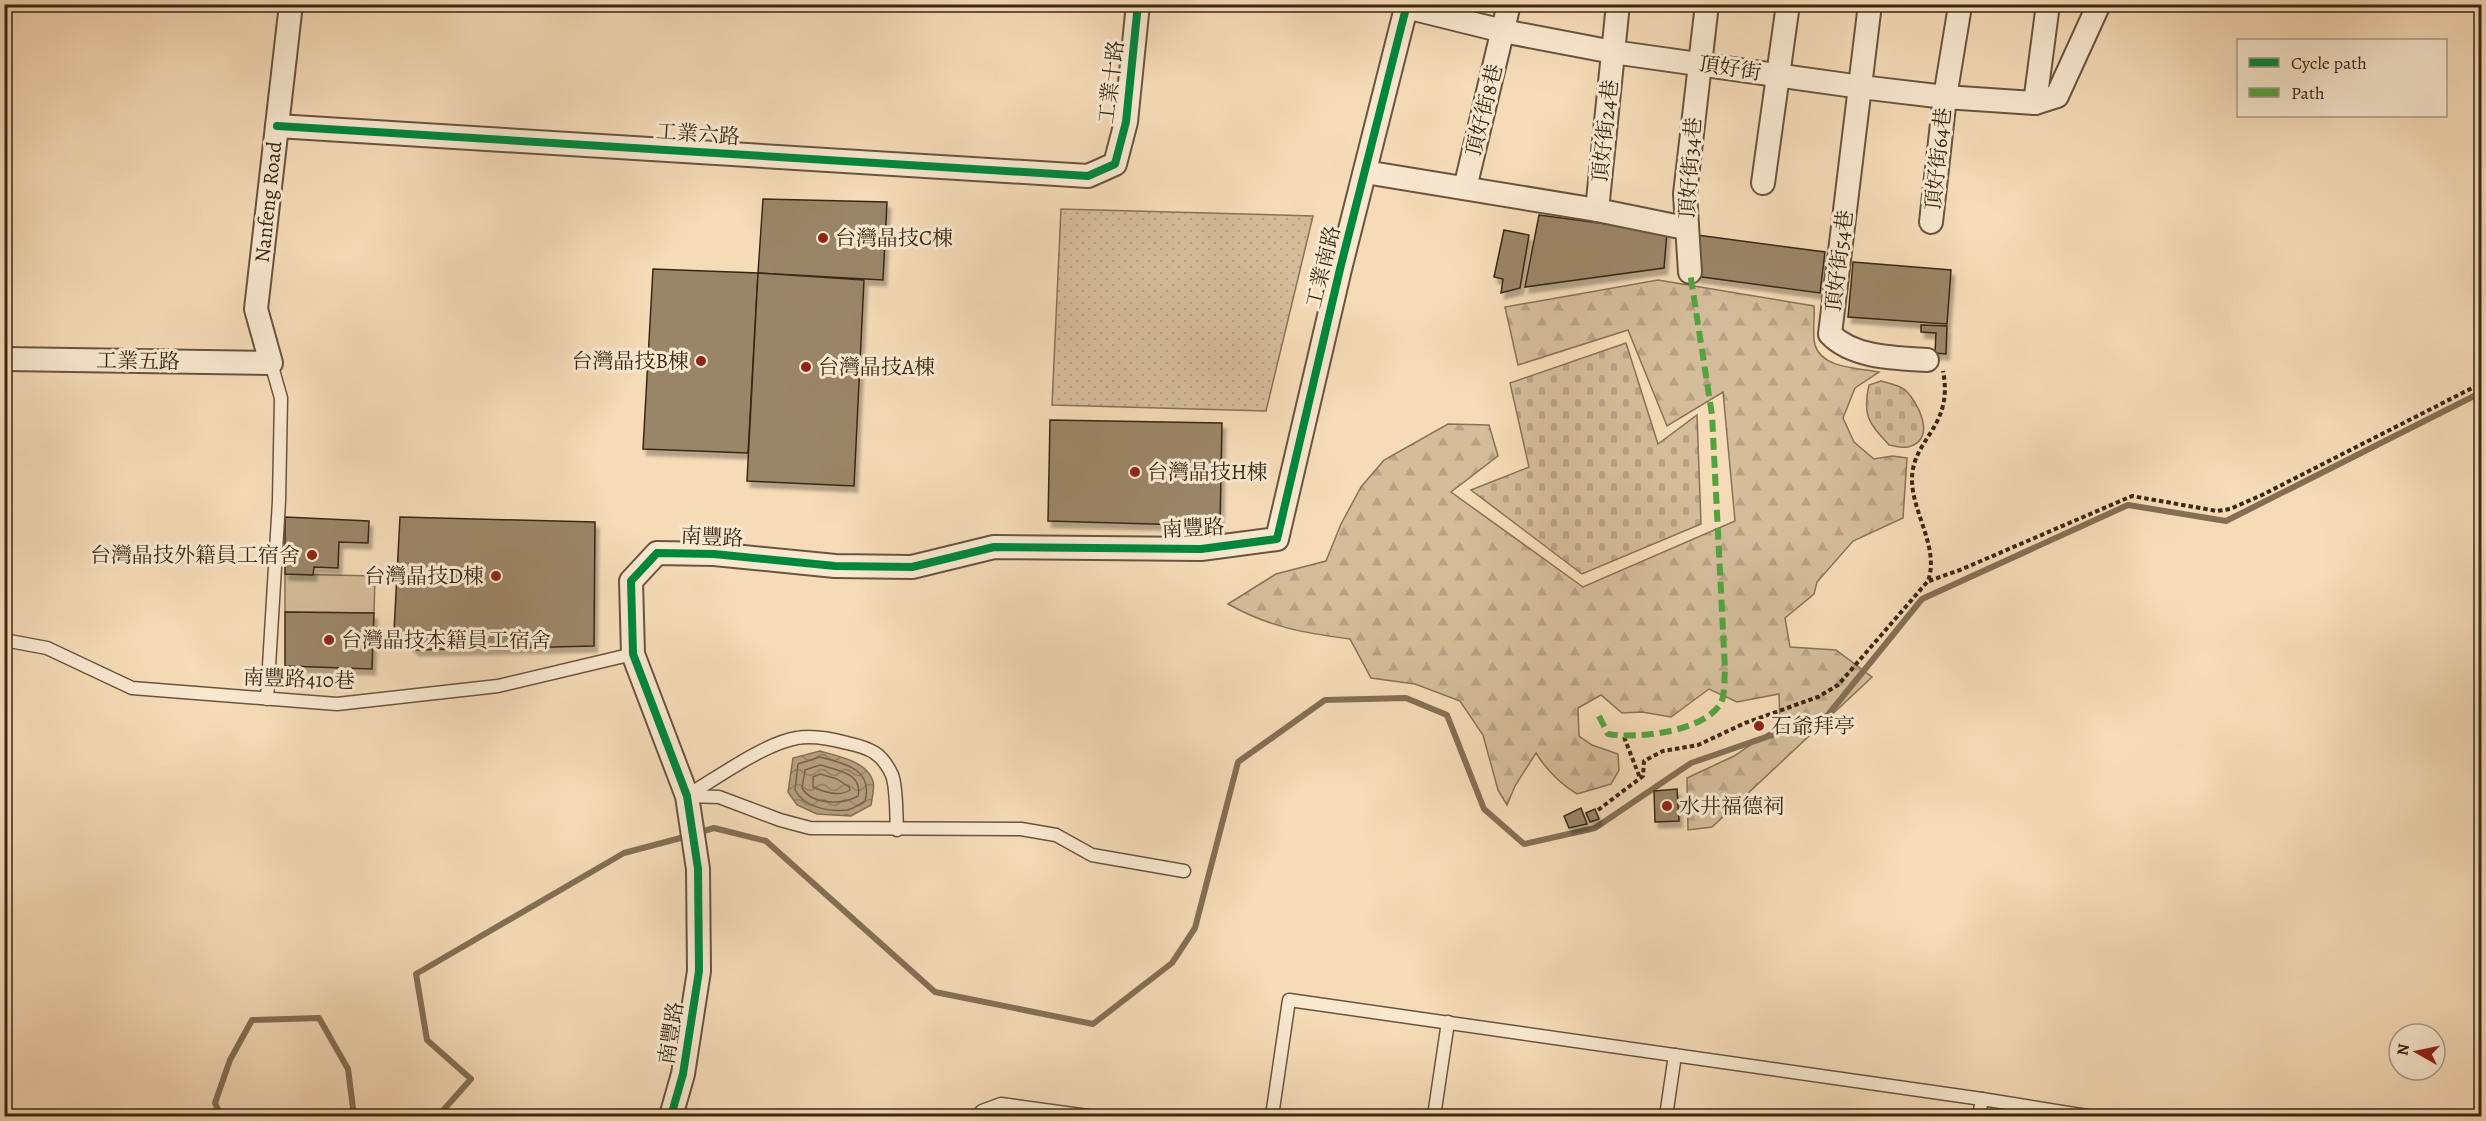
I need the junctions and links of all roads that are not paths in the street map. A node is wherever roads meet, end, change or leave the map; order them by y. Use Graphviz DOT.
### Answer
graph roads {
  1 [pos="291,4"];
  2 [pos="1138,4"];
  3 [pos="1509,4"];
  4 [pos="1618,4"];
  5 [pos="1707,4"];
  6 [pos="1788,4"];
  7 [pos="1870,4"];
  8 [pos="2048,4"];
  9 [pos="2099,4"];
  10 [pos="1406,6"];
  11 [pos="1959,12"];
  12 [pos="1503,32"];
  13 [pos="1613,52"];
  14 [pos="1700,63"];
  15 [pos="1780,75"];
  16 [pos="1861,87"];
  17 [pos="1945,97"];
  18 [pos="2036,103"];
  19 [pos="277,126"];
  20 [pos="1115,164"];
  21 [pos="1365,172"];
  22 [pos="1763,183"];
  23 [pos="1464,188"];
  24 [pos="1597,210"];
  25 [pos="1931,222"];
  26 [pos="1685,228"];
  27 [pos="1690,272"];
  28 [pos="4,359"];
  29 [pos="1927,360"];
  30 [pos="271,363"];
  31 [pos="1276,539"];
  32 [pos="4,640"];
  33 [pos="633,654"];
  34 [pos="267,699"];
  35 [pos="687,796"];
  36 [pos="897,830"];
  37 [pos="1184,871"];
  38 [pos="1448,1022"];
  39 [pos="1675,1055"];
  40 [pos="1982,1099"];
  41 [pos="1074,1115"];
  42 [pos="671,1116"];
  43 [pos="977,1116"];
  44 [pos="1088,1116"];
  45 [pos="1272,1116"];
  46 [pos="1434,1116"];
  47 [pos="1666,1116"];
  48 [pos="1979,1116"];
  49 [pos="2086,1116"];
  1 -- 19 [label="street, Nanfeng Road"];
  2 -- 20 [label="street, 工業十路"];
  3 -- 12 [label="street, 頂好街8巷"];
  4 -- 13 [label="street, 頂好街24巷"];
  5 -- 14 [label="street, 頂好街34巷"];
  6 -- 15 [label="street"];
  7 -- 16 [label="street"];
  8 -- 18 [label="street"];
  9 -- 18 [label="street, 頂好街"];
  10 -- 12 [label="street, 頂好街"];
  10 -- 21 [label="street, 工業南路"];
  11 -- 17 [label="street, 頂好街64巷"];
  12 -- 13 [label="street, 頂好街"];
  12 -- 23 [label="street, 頂好街8巷"];
  13 -- 14 [label="street, 頂好街"];
  13 -- 24 [label="street, 頂好街24巷"];
  14 -- 15 [label="street, 頂好街"];
  14 -- 26 [label="street, 頂好街34巷"];
  15 -- 16 [label="street, 頂好街"];
  15 -- 22 [label="street"];
  16 -- 17 [label="street, 頂好街"];
  16 -- 29 [label="street, 頂好街54巷"];
  17 -- 18 [label="street, 頂好街"];
  17 -- 25 [label="street, 頂好街64巷"];
  19 -- 20 [label="street, 工業六路"];
  19 -- 30 [label="street, Nanfeng Road"];
  21 -- 23 [label="street"];
  21 -- 31 [label="street, 工業南路"];
  23 -- 24 [label="street"];
  24 -- 26 [label="street"];
  26 -- 27 [label="street, 頂好街34巷"];
  28 -- 30 [label="street, 工業五路"];
  30 -- 34 [label="lane"];
  31 -- 33 [label="street, 南豐路"];
  32 -- 34 [label="lane, 南豐路410巷"];
  33 -- 34 [label="lane, 南豐路410巷"];
  33 -- 35 [label="street, 南豐路"];
  35 -- 36 [label="lane"];
  35 -- 36 [label="lane"];
  35 -- 42 [label="street, 南豐路"];
  36 -- 37 [label="lane"];
  38 -- 39 [label="lane"];
  38 -- 45 [label="lane"];
  38 -- 46 [label="lane"];
  39 -- 40 [label="lane"];
  39 -- 47 [label="lane"];
  40 -- 48 [label="lane"];
  40 -- 49 [label="lane"];
  41 -- 43 [label="lane"];
  41 -- 44 [label="lane"];
}
